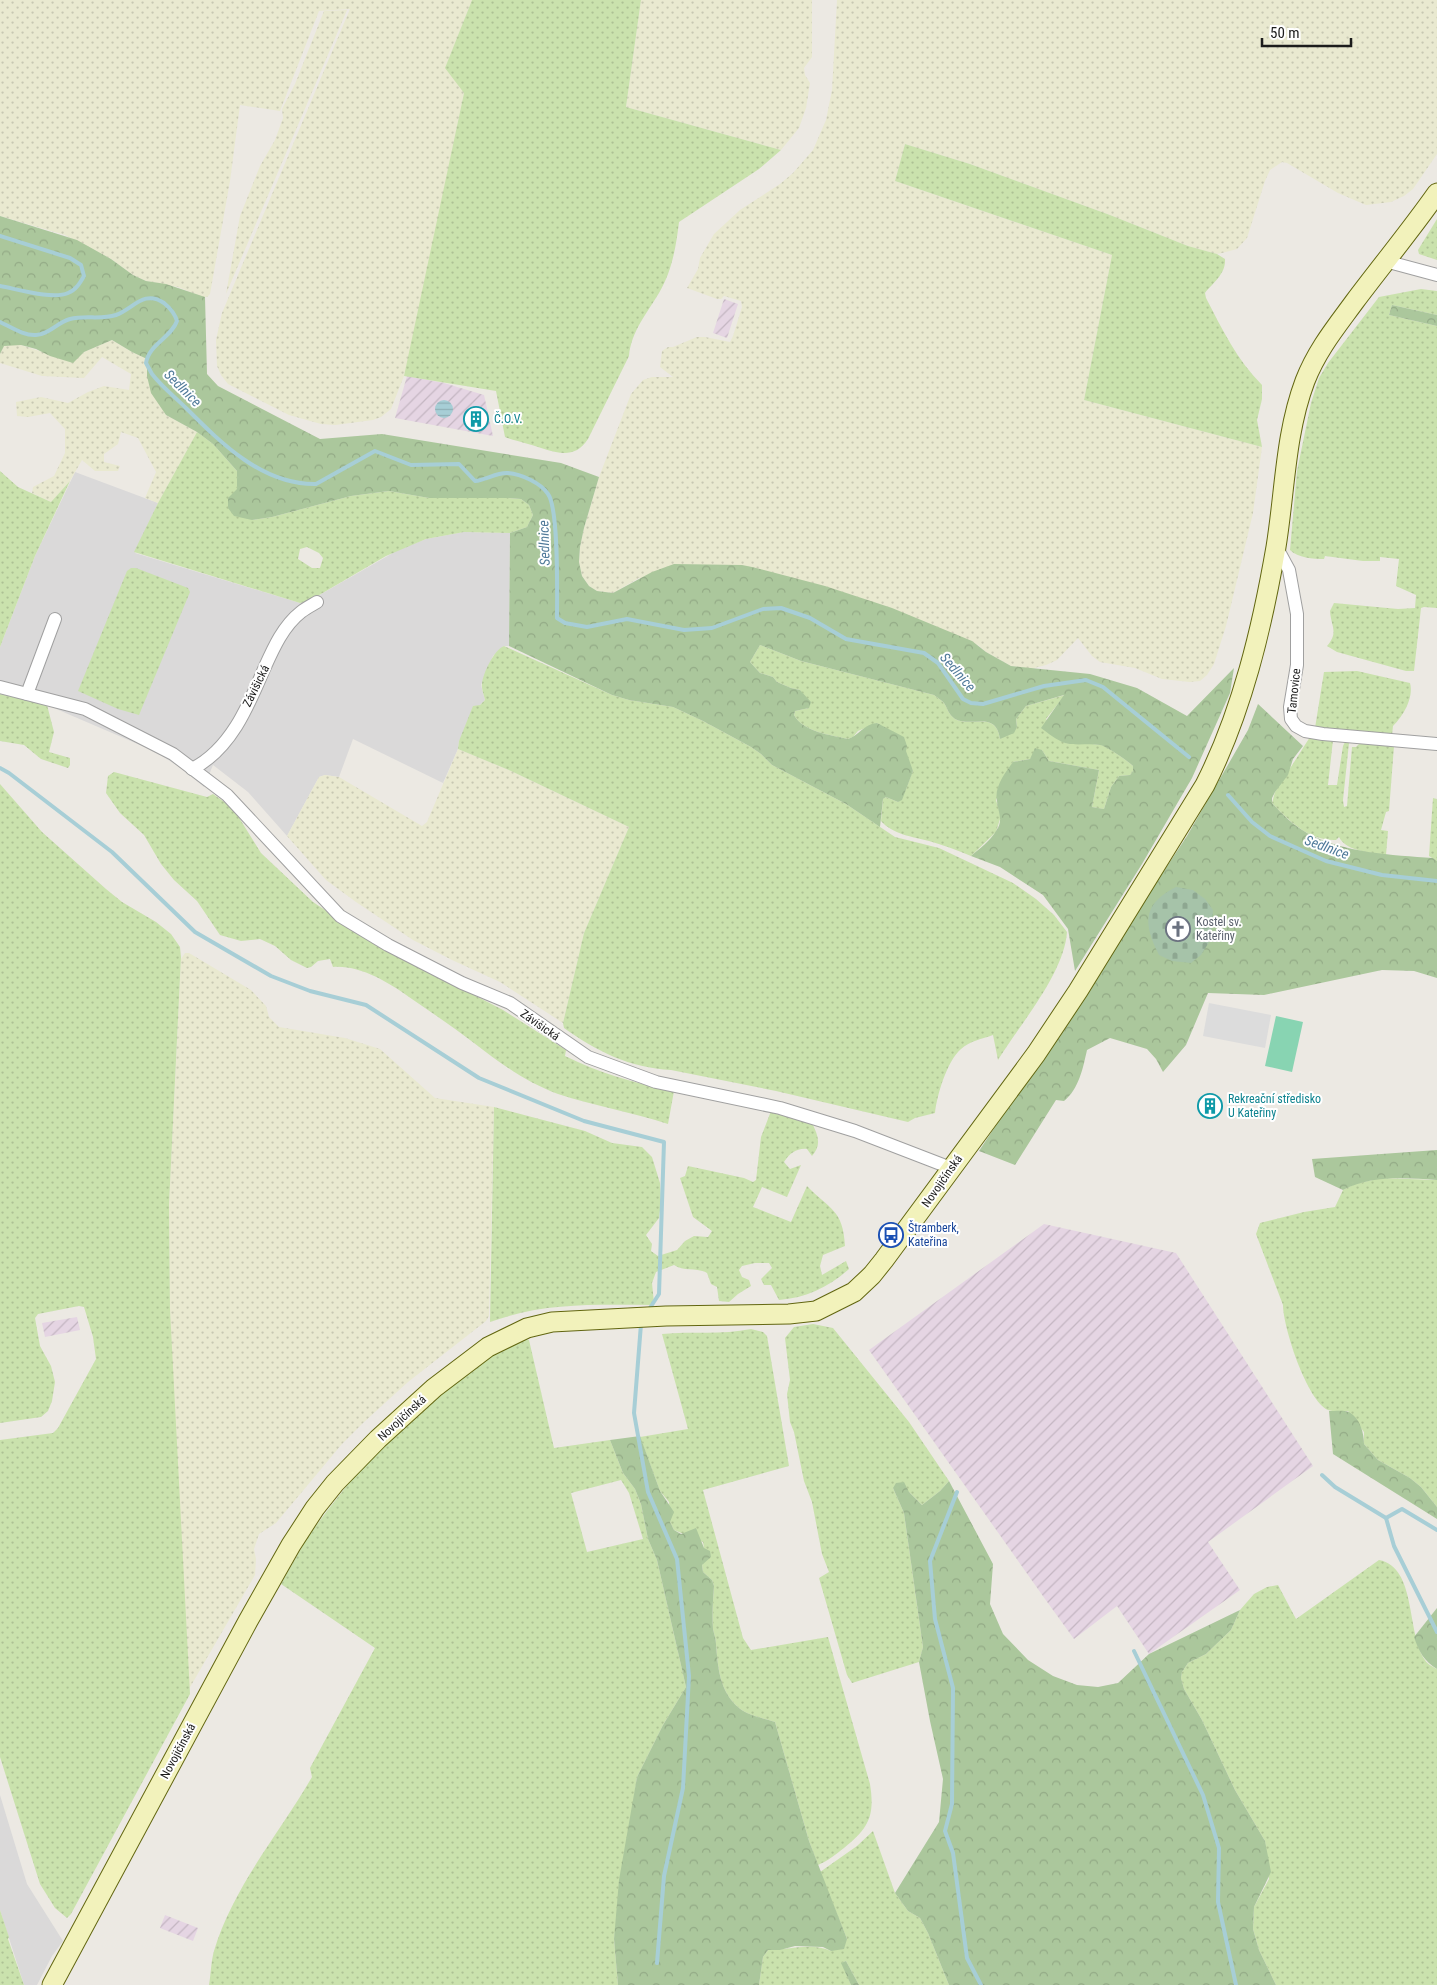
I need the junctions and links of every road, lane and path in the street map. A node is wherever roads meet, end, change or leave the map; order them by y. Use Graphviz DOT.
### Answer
graph roads {
  1 [pos="1437,193"];
  2 [pos="1385,261"];
  3 [pos="1437,275"];
  4 [pos="1276,546"];
  5 [pos="317,602"];
  6 [pos="55,619"];
  7 [pos="0,687"];
  8 [pos="27,694"];
  9 [pos="1437,744"];
  10 [pos="192,769"];
  11 [pos="951,1168"];
  12 [pos="52,1985"];
  1 -- 2 [label="street, Novojičínská"];
  2 -- 3 [label="street"];
  2 -- 4 [label="street, Novojičínská"];
  4 -- 9 [label="street, Tamovice"];
  4 -- 11 [label="street, Novojičínská"];
  5 -- 10 [label="street, Závišická"];
  6 -- 8 [label="street"];
  7 -- 8 [label="street, Závišická"];
  8 -- 10 [label="street, Závišická"];
  10 -- 11 [label="street, Závišická"];
  11 -- 12 [label="street, Novojičínská"];
}
